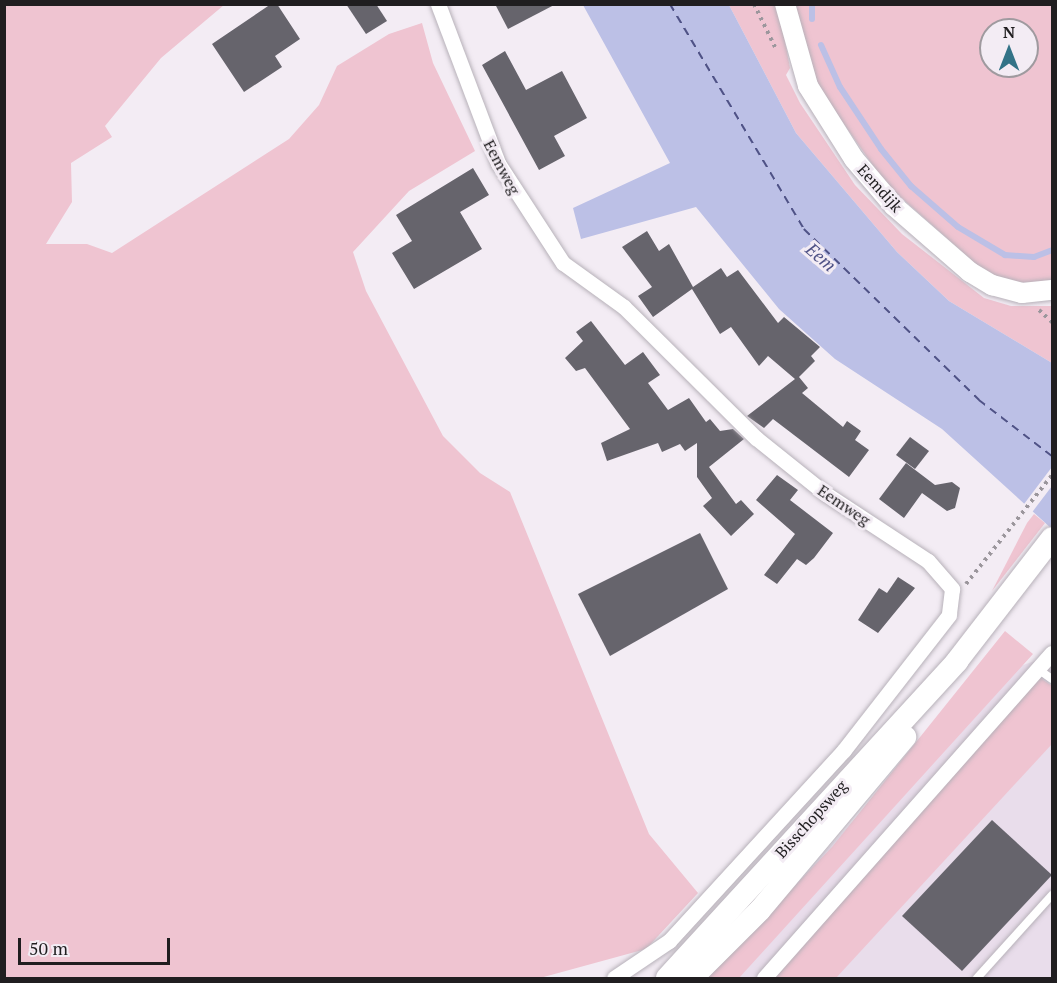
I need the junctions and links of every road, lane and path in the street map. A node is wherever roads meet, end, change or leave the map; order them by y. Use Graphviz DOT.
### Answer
graph roads {
  1 [pos="438,4"];
  2 [pos="754,4"];
  3 [pos="785,4"];
  4 [pos="769,35"];
  5 [pos="1053,290"];
  6 [pos="1035,305"];
  7 [pos="1053,322"];
  8 [pos="1053,475"];
  9 [pos="1052,539"];
  10 [pos="952,589"];
  11 [pos="1053,653"];
  12 [pos="957,661"];
  13 [pos="1038,669"];
  14 [pos="1053,679"];
  15 [pos="1053,895"];
  16 [pos="614,978"];
  17 [pos="667,978"];
  18 [pos="692,978"];
  19 [pos="764,978"];
  20 [pos="977,978"];
  1 -- 10 [label="street, Eemweg"];
  2 -- 4 [label="path"];
  3 -- 5 [label="street, Eemdijk"];
  6 -- 7 [label="path"];
  8 -- 10 [label="path"];
  9 -- 12 [label="main road, Bisschopsweg"];
  10 -- 16 [label="street"];
  11 -- 13 [label="street"];
  12 -- 17 [label="main road, Bisschopsweg"];
  12 -- 18 [label="main road, Bisschopsweg"];
  13 -- 14 [label="lane"];
  13 -- 19 [label="street"];
  15 -- 20 [label="lane"];
}
